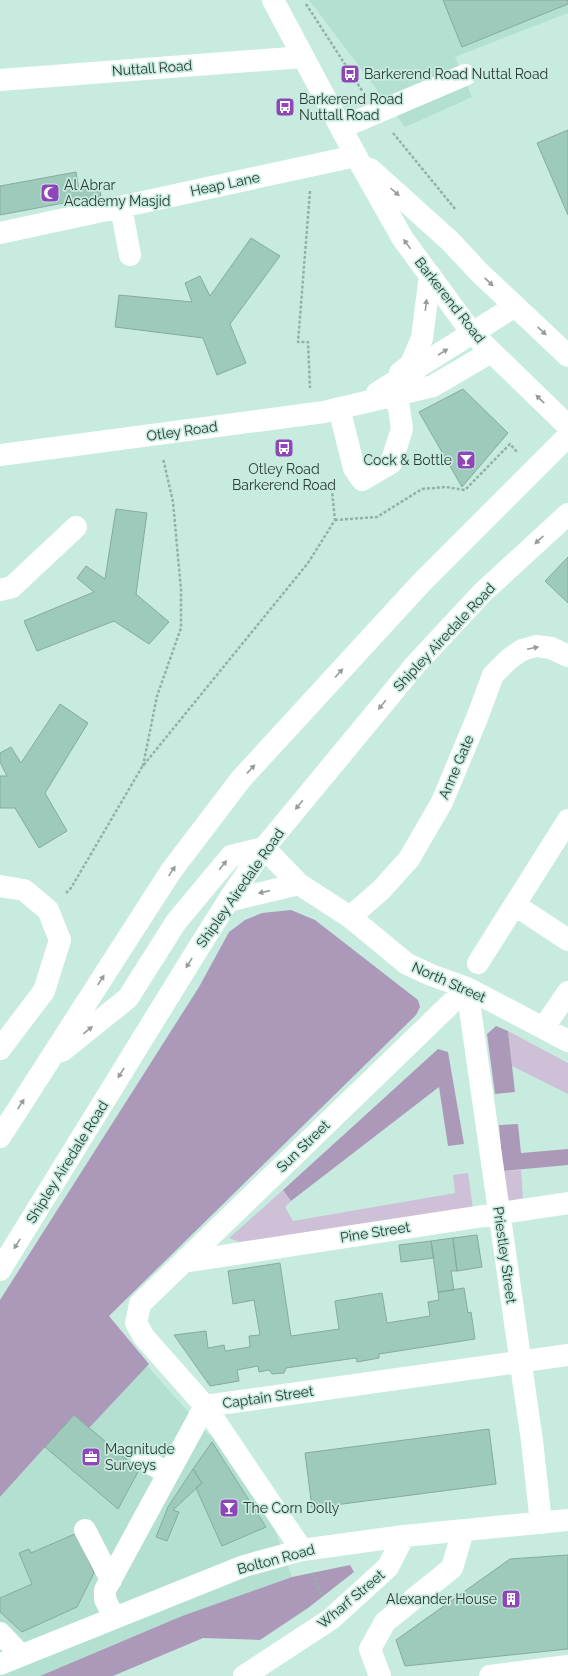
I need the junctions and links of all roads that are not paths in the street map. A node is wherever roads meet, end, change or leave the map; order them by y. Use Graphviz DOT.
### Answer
graph roads {
  1 [pos="273,0"];
  2 [pos="303,57"];
  3 [pos="465,76"];
  4 [pos="0,80"];
  5 [pos="341,128"];
  6 [pos="356,156"];
  7 [pos="121,207"];
  8 [pos="0,233"];
  9 [pos="130,255"];
  10 [pos="430,275"];
  11 [pos="515,306"];
  12 [pos="472,333"];
  13 [pos="491,352"];
  14 [pos="568,356"];
  15 [pos="398,394"];
  16 [pos="363,402"];
  17 [pos="332,410"];
  18 [pos="568,426"];
  19 [pos="568,436"];
  20 [pos="1,452"];
  21 [pos="568,514"];
  22 [pos="76,527"];
  23 [pos="0,590"];
  24 [pos="568,656"];
  25 [pos="568,820"];
  26 [pos="264,848"];
  27 [pos="299,884"];
  28 [pos="0,886"];
  29 [pos="228,901"];
  30 [pos="515,905"];
  31 [pos="350,917"];
  32 [pos="568,940"];
  33 [pos="478,963"];
  34 [pos="467,988"];
  35 [pos="568,992"];
  36 [pos="544,1028"];
  37 [pos="568,1041"];
  38 [pos="0,1049"];
  39 [pos="47,1064"];
  40 [pos="0,1137"];
  41 [pos="568,1203"];
  42 [pos="499,1214"];
  43 [pos="183,1262"];
  44 [pos="0,1270"];
  45 [pos="568,1355"];
  46 [pos="520,1362"];
  47 [pos="205,1406"];
  48 [pos="142,1459"];
  49 [pos="168,1473"];
  50 [pos="568,1520"];
  51 [pos="540,1522"];
  52 [pos="85,1530"];
  53 [pos="464,1531"];
  54 [pos="404,1536"];
  55 [pos="302,1550"];
  56 [pos="111,1580"];
  57 [pos="114,1618"];
  58 [pos="0,1633"];
  59 [pos="21,1655"];
  60 [pos="0,1664"];
  61 [pos="568,1666"];
  62 [pos="244,1676"];
  63 [pos="380,1676"];
  64 [pos="490,1676"];
  1 -- 2 [label="street, Barkerend Road"];
  2 -- 4 [label="street, Nuttall Road"];
  2 -- 5 [label="street, Barkerend Road"];
  3 -- 5 [label="street"];
  5 -- 6 [label="street, Barkerend Road"];
  6 -- 7 [label="street, Heap Lane"];
  10 -- 6 [label="street, Barkerend Road, one-way"];
  6 -- 11 [label="street, Barkerend Road, one-way"];
  7 -- 8 [label="street, Heap Lane"];
  7 -- 9 [label="street"];
  10 -- 12 [label="street, Barkerend Road"];
  16 -- 10 [label="street, Otley Road, one-way"];
  11 -- 12 [label="street"];
  11 -- 14 [label="street, Barkerend Road, one-way"];
  12 -- 13 [label="street, Barkerend Road"];
  16 -- 12 [label="street, one-way"];
  13 -- 15 [label="street, Otley Road"];
  18 -- 13 [label="street, Barkerend Road, one-way"];
  15 -- 16 [label="street, Otley Road"];
  15 -- 17 [label="street"];
  16 -- 17 [label="street, Otley Road"];
  17 -- 20 [label="street, Otley Road"];
  39 -- 19 [label="street, one-way"];
  21 -- 26 [label="street, Shipley Airedale Road, one-way"];
  22 -- 23 [label="street"];
  31 -- 24 [label="street, Anne Gate, one-way"];
  25 -- 30 [label="street"];
  26 -- 27 [label="street, North Street"];
  26 -- 29 [label="street, Shipley Airedale Road"];
  39 -- 26 [label="street, one-way"];
  27 -- 29 [label="street, one-way"];
  27 -- 31 [label="street, North Street"];
  28 -- 38 [label="street"];
  29 -- 44 [label="street, Shipley Airedale Road, one-way"];
  30 -- 32 [label="street"];
  30 -- 33 [label="street"];
  31 -- 34 [label="street, North Street"];
  34 -- 36 [label="street, North Street"];
  34 -- 42 [label="street, Priestley Street"];
  34 -- 43 [label="street, Sun Street"];
  35 -- 36 [label="street"];
  36 -- 37 [label="street, North Street"];
  40 -- 39 [label="street, one-way"];
  41 -- 42 [label="street, Pine Street"];
  42 -- 43 [label="street, Pine Street"];
  42 -- 46 [label="street, Priestley Street"];
  43 -- 47 [label="street, Sun Street"];
  45 -- 46 [label="street, Captain Street"];
  46 -- 47 [label="street, Captain Street"];
  46 -- 51 [label="street, Priestley Street"];
  47 -- 49 [label="street, Captain Street"];
  47 -- 55 [label="street"];
  48 -- 49 [label="street"];
  49 -- 56 [label="street, Captain Street"];
  50 -- 51 [label="street, Bolton Road"];
  51 -- 53 [label="street, Bolton Road"];
  52 -- 56 [label="street"];
  53 -- 54 [label="street, Bolton Road"];
  53 -- 63 [label="street"];
  54 -- 55 [label="street, Bolton Road"];
  54 -- 62 [label="street, Wharf Street"];
  55 -- 57 [label="street, Bolton Road"];
  56 -- 57 [label="street, Captain Street"];
  57 -- 59 [label="street, Bolton Road"];
  58 -- 59 [label="street"];
  59 -- 60 [label="street, Bolton Road"];
  61 -- 64 [label="street"];
}
